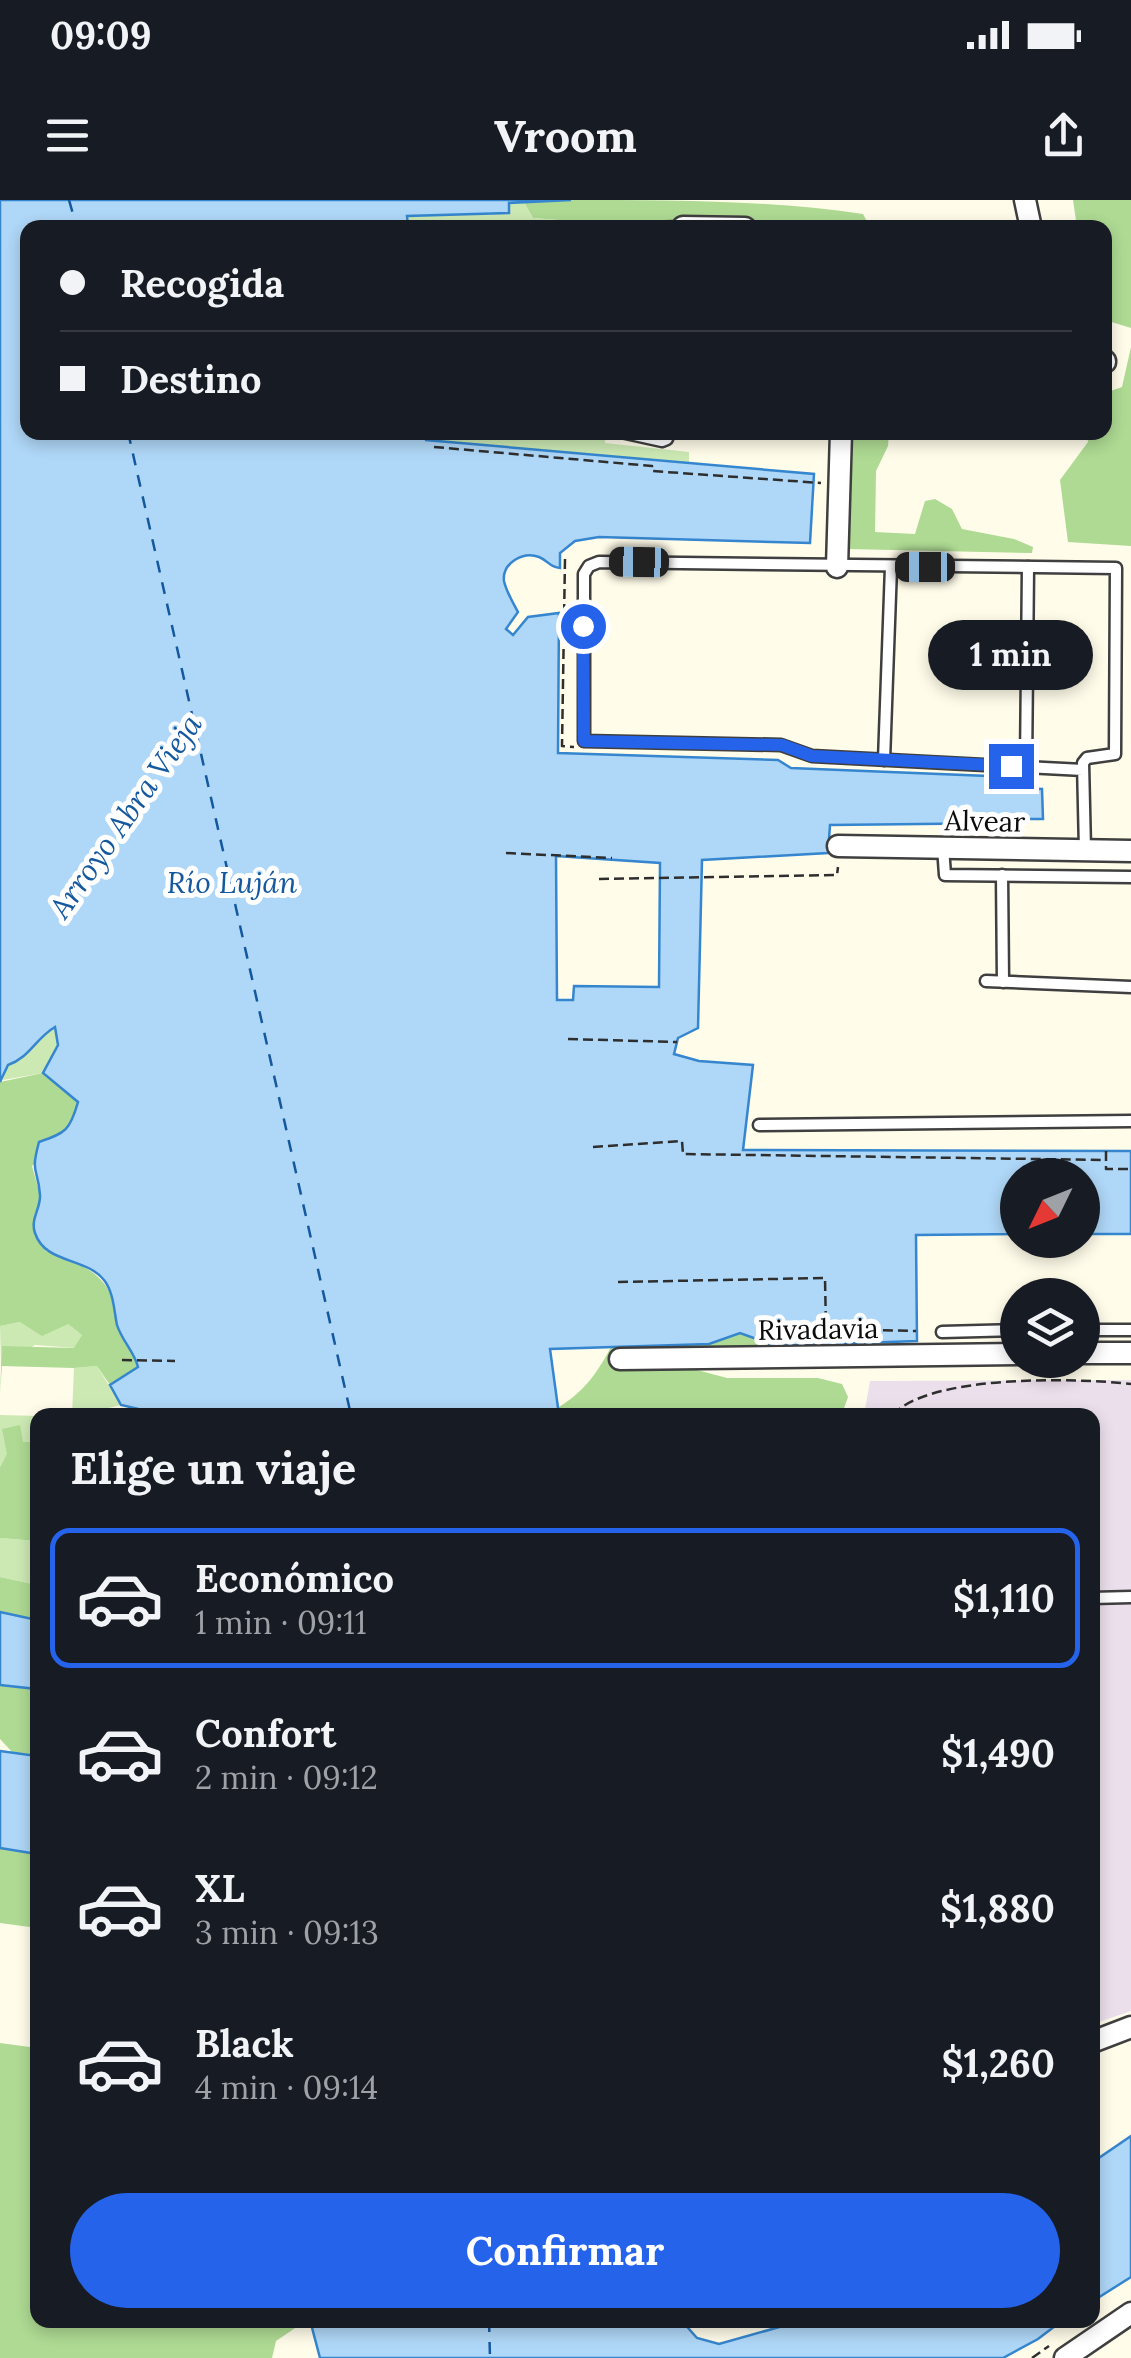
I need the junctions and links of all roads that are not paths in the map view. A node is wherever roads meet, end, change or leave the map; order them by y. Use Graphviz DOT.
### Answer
graph roads {
  1 [pos="841,440"];
  2 [pos="837,567"];
  3 [pos="890,567"];
  4 [pos="1028,567"];
  5 [pos="1114,688"];
  6 [pos="1131,689"];
  7 [pos="884,760"];
  8 [pos="1026,766"];
  9 [pos="1082,770"];
  10 [pos="838,846"];
  11 [pos="943,848"];
  12 [pos="1085,850"];
  13 [pos="1131,850"];
  14 [pos="1002,874"];
  15 [pos="1131,876"];
  16 [pos="986,981"];
  17 [pos="1003,982"];
  18 [pos="1131,986"];
  19 [pos="1131,1120"];
  20 [pos="759,1125"];
  21 [pos="1000,1330"];
  22 [pos="1100,1330"];
  23 [pos="1131,1330"];
  24 [pos="942,1332"];
  25 [pos="1100,1353"];
  26 [pos="1131,1353"];
  27 [pos="1000,1354"];
  28 [pos="620,1359"];
  29 [pos="1131,1597"];
  30 [pos="1100,1598"];
  31 [pos="1131,2027"];
  32 [pos="1100,2039"];
  33 [pos="1131,2312"];
  34 [pos="1064,2358"];
  1 -- 2 [label="street"];
  2 -- 3 [label="lane"];
  2 -- 7 [label="lane"];
  3 -- 4 [label="lane"];
  3 -- 7 [label="lane"];
  4 -- 5 [label="lane"];
  4 -- 8 [label="lane"];
  5 -- 6 [label="lane"];
  5 -- 9 [label="lane"];
  7 -- 8 [label="lane"];
  8 -- 9 [label="lane"];
  9 -- 12 [label="lane"];
  10 -- 11 [label="street, Alvear"];
  11 -- 12 [label="street, Alvear"];
  11 -- 14 [label="lane"];
  12 -- 13 [label="street, Alvear"];
  14 -- 15 [label="lane"];
  14 -- 17 [label="lane"];
  16 -- 17 [label="lane"];
  17 -- 18 [label="lane"];
  19 -- 20 [label="lane"];
  21 -- 24 [label="lane"];
  22 -- 23 [label="lane"];
  25 -- 26 [label="street"];
  27 -- 28 [label="street, Rivadavia"];
  29 -- 30 [label="lane"];
  31 -- 32 [label="street"];
  33 -- 34 [label="street"];
}
